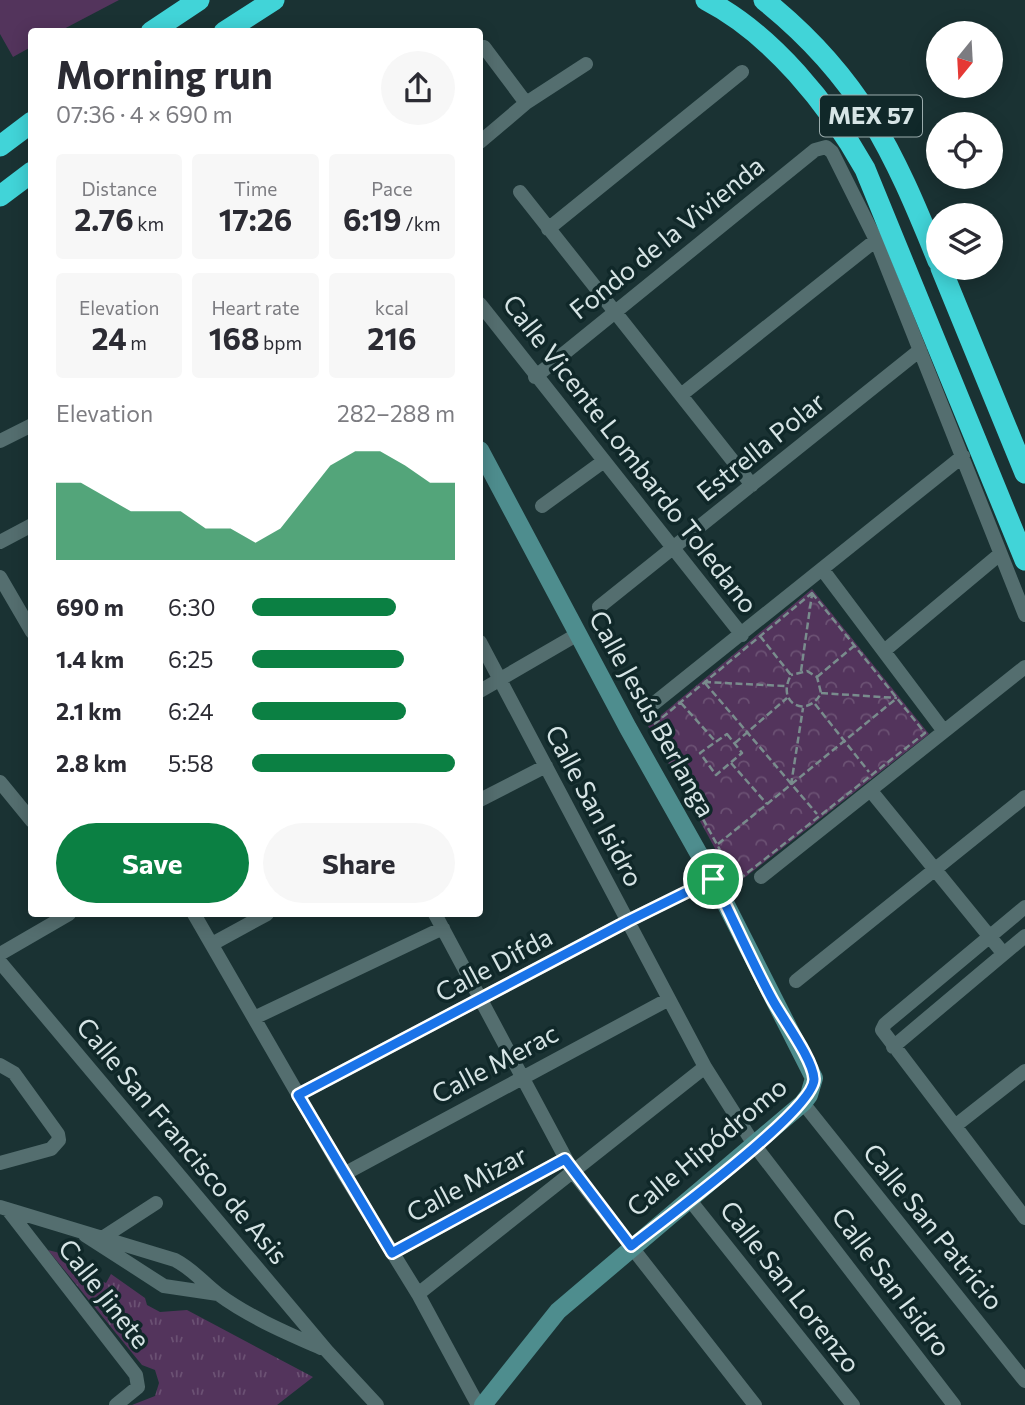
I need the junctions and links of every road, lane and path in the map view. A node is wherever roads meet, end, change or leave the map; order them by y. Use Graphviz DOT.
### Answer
graph roads {
  1 [pos="199,0"];
  2 [pos="274,0"];
  3 [pos="706,0"];
  4 [pos="764,0"];
  5 [pos="251,24"];
  6 [pos="157,28"];
  7 [pos="484,47"];
  8 [pos="586,64"];
  9 [pos="742,72"];
  10 [pos="526,103"];
  11 [pos="28,125"];
  12 [pos="483,139"];
  13 [pos="0,146"];
  14 [pos="28,175"];
  15 [pos="520,192"];
  16 [pos="0,196"];
  17 [pos="548,229"];
  18 [pos="926,233"];
  19 [pos="876,240"];
  20 [pos="946,280"];
  21 [pos="483,308"];
  22 [pos="614,310"];
  23 [pos="920,350"];
  24 [pos="535,377"];
  25 [pos="681,396"];
  26 [pos="28,427"];
  27 [pos="0,442"];
  28 [pos="483,456"];
  29 [pos="963,456"];
  30 [pos="604,461"];
  31 [pos="1025,473"];
  32 [pos="752,485"];
  33 [pos="542,506"];
  34 [pos="28,528"];
  35 [pos="0,542"];
  36 [pos="675,548"];
  37 [pos="1000,554"];
  38 [pos="1025,560"];
  39 [pos="822,569"];
  40 [pos="0,577"];
  41 [pos="812,593"];
  42 [pos="599,607"];
  43 [pos="1025,615"];
  44 [pos="28,624"];
  45 [pos="578,634"];
  46 [pos="742,635"];
  47 [pos="760,636"];
  48 [pos="855,646"];
  49 [pos="483,648"];
  50 [pos="884,651"];
  51 [pos="1025,667"];
  52 [pos="801,671"];
  53 [pos="791,675"];
  54 [pos="817,677"];
  55 [pos="500,680"];
  56 [pos="704,682"];
  57 [pos="785,686"];
  58 [pos="483,689"];
  59 [pos="821,693"];
  60 [pos="787,698"];
  61 [pos="897,698"];
  62 [pos="680,702"];
  63 [pos="814,703"];
  64 [pos="803,707"];
  65 [pos="647,709"];
  66 [pos="943,730"];
  67 [pos="747,732"];
  68 [pos="845,741"];
  69 [pos="716,742"];
  70 [pos="735,743"];
  71 [pos="731,763"];
  72 [pos="546,766"];
  73 [pos="872,775"];
  74 [pos="0,782"];
  75 [pos="791,785"];
  76 [pos="871,791"];
  77 [pos="1025,797"];
  78 [pos="483,798"];
  79 [pos="767,804"];
  80 [pos="28,816"];
  81 [pos="819,816"];
  82 [pos="717,845"];
  83 [pos="936,868"];
  84 [pos="761,877"];
  85 [pos="713,879"];
  86 [pos="1025,907"];
  87 [pos="64,917"];
  88 [pos="196,917"];
  89 [pos="262,917"];
  90 [pos="437,917"];
  91 [pos="628,921"];
  92 [pos="443,928"];
  93 [pos="989,936"];
  94 [pos="1025,936"];
  95 [pos="212,944"];
  96 [pos="1003,953"];
  97 [pos="0,954"];
  98 [pos="0,962"];
  99 [pos="796,981"];
  100 [pos="669,999"];
  101 [pos="481,1000"];
  102 [pos="254,1018"];
  103 [pos="893,1047"];
  104 [pos="0,1065"];
  105 [pos="705,1067"];
  106 [pos="1025,1070"];
  107 [pos="520,1078"];
  108 [pos="814,1078"];
  109 [pos="298,1095"];
  110 [pos="803,1103"];
  111 [pos="955,1126"];
  112 [pos="755,1146"];
  113 [pos="0,1163"];
  114 [pos="569,1166"];
  115 [pos="344,1174"];
  116 [pos="689,1199"];
  117 [pos="156,1203"];
  118 [pos="4,1208"];
  119 [pos="1023,1213"];
  120 [pos="99,1240"];
  121 [pos="631,1246"];
  122 [pos="392,1253"];
  123 [pos="218,1294"];
  124 [pos="418,1294"];
  125 [pos="327,1351"];
  126 [pos="1025,1381"];
  127 [pos="116,1405"];
  128 [pos="377,1405"];
  129 [pos="480,1405"];
  130 [pos="755,1405"];
  131 [pos="852,1405"];
  132 [pos="954,1405"];
  1 -- 6 [label="highway"];
  2 -- 5 [label="highway"];
  3 -- 38 [label="highway, MEX 57"];
  4 -- 18 [label="highway, MEX 57"];
  7 -- 10 [label="street"];
  8 -- 10 [label="street"];
  9 -- 17 [label="street"];
  10 -- 12 [label="street"];
  11 -- 13 [label="highway"];
  14 -- 16 [label="highway"];
  15 -- 17 [label="street"];
  17 -- 22 [label="street"];
  19 -- 22 [label="street, Fondo de la Vivienda"];
  19 -- 23 [label="street"];
  19 -- 25 [label="street"];
  20 -- 31 [label="highway"];
  21 -- 24 [label="street, Calle Vicente Lombardo Toledano"];
  22 -- 24 [label="street, Fondo de la Vivienda"];
  22 -- 25 [label="street"];
  23 -- 29 [label="street"];
  23 -- 32 [label="street, Estrella Polar"];
  24 -- 30 [label="street, Calle Vicente Lombardo Toledano"];
  25 -- 32 [label="street"];
  26 -- 27 [label="street"];
  28 -- 45 [label="street, Calle Jesús Berlanga"];
  29 -- 37 [label="street"];
  29 -- 39 [label="street"];
  30 -- 33 [label="street"];
  30 -- 36 [label="street, Calle Vicente Lombardo Toledano"];
  32 -- 36 [label="street, Estrella Polar"];
  34 -- 35 [label="street"];
  36 -- 42 [label="street, Estrella Polar"];
  36 -- 46 [label="street, Calle Vicente Lombardo Toledano"];
  37 -- 43 [label="street"];
  37 -- 50 [label="street"];
  39 -- 46 [label="street"];
  39 -- 50 [label="street"];
  40 -- 44 [label="street"];
  41 -- 47 [label="path"];
  41 -- 48 [label="path"];
  41 -- 52 [label="path"];
  45 -- 55 [label="street"];
  45 -- 85 [label="street, Calle Jesús Berlanga"];
  46 -- 65 [label="street"];
  47 -- 53 [label="path"];
  47 -- 56 [label="path"];
  48 -- 54 [label="path"];
  48 -- 61 [label="path"];
  49 -- 55 [label="street, Calle San Isidro"];
  50 -- 66 [label="street"];
  51 -- 66 [label="street"];
  52 -- 53 [label="path"];
  52 -- 54 [label="path"];
  53 -- 57 [label="path"];
  54 -- 59 [label="path"];
  55 -- 58 [label="street"];
  55 -- 72 [label="street, Calle San Isidro"];
  56 -- 57 [label="path"];
  56 -- 62 [label="path"];
  56 -- 67 [label="path"];
  57 -- 60 [label="path"];
  59 -- 61 [label="path"];
  59 -- 63 [label="path"];
  60 -- 64 [label="path"];
  60 -- 67 [label="path"];
  61 -- 68 [label="path"];
  61 -- 73 [label="path"];
  62 -- 69 [label="path"];
  62 -- 82 [label="path"];
  63 -- 64 [label="path"];
  63 -- 68 [label="path"];
  64 -- 75 [label="path"];
  66 -- 76 [label="street"];
  67 -- 70 [label="path"];
  67 -- 75 [label="path"];
  68 -- 73 [label="path"];
  68 -- 75 [label="path"];
  69 -- 70 [label="path"];
  69 -- 71 [label="path"];
  70 -- 71 [label="path"];
  71 -- 79 [label="path"];
  72 -- 78 [label="street"];
  72 -- 91 [label="street, Calle San Isidro"];
  73 -- 81 [label="path"];
  74 -- 80 [label="street"];
  75 -- 79 [label="path"];
  75 -- 81 [label="path"];
  76 -- 83 [label="street"];
  76 -- 84 [label="street"];
  77 -- 83 [label="street"];
  79 -- 82 [label="path"];
  81 -- 82 [label="path"];
  83 -- 93 [label="street"];
  83 -- 99 [label="street"];
  85 -- 91 [label="street, Calle Difda"];
  85 -- 108 [label="street, Calle Jesús Berlanga"];
  86 -- 93 [label="street"];
  87 -- 97 [label="street"];
  88 -- 95 [label="street"];
  89 -- 95 [label="street"];
  90 -- 92 [label="street"];
  91 -- 100 [label="street, Calle San Isidro"];
  91 -- 101 [label="street, Calle Difda"];
  92 -- 101 [label="street"];
  92 -- 102 [label="street"];
  93 -- 96 [label="street"];
  93 -- 103 [label="street"];
  94 -- 96 [label="street"];
  95 -- 102 [label="street"];
  96 -- 103 [label="street"];
  98 -- 125 [label="street, Calle San Francisco de Asis"];
  100 -- 105 [label="street, Calle San Isidro"];
  100 -- 107 [label="street, Calle Merac"];
  101 -- 107 [label="street"];
  101 -- 109 [label="street, Calle Difda"];
  102 -- 109 [label="street"];
  103 -- 111 [label="street"];
  104 -- 113 [label="street"];
  105 -- 112 [label="street, Calle San Isidro"];
  105 -- 114 [label="street, Calle Mizar"];
  106 -- 111 [label="street"];
  107 -- 114 [label="street"];
  107 -- 115 [label="street, Calle Merac"];
  108 -- 110 [label="street, Calle Hipódromo"];
  109 -- 115 [label="street"];
  110 -- 112 [label="street, Calle Hipódromo"];
  110 -- 126 [label="street, Calle San Patricio"];
  111 -- 119 [label="street"];
  112 -- 116 [label="street, Calle Hipódromo"];
  112 -- 132 [label="street, Calle San Isidro"];
  114 -- 121 [label="street"];
  114 -- 122 [label="street, Calle Mizar"];
  114 -- 124 [label="street, Calle Mizar"];
  115 -- 122 [label="street"];
  116 -- 121 [label="street, Calle Hipódromo"];
  116 -- 131 [label="street, Calle San Lorenzo"];
  117 -- 120 [label="street"];
  118 -- 120 [label="street"];
  118 -- 127 [label="street, Calle Jinete"];
  120 -- 123 [label="street"];
  120 -- 123 [label="street"];
  121 -- 129 [label="street, Calle Hipódromo"];
  121 -- 130 [label="street"];
  122 -- 124 [label="street"];
  123 -- 125 [label="street"];
  124 -- 129 [label="street"];
  125 -- 128 [label="street, Calle San Francisco de Asis"];
}
